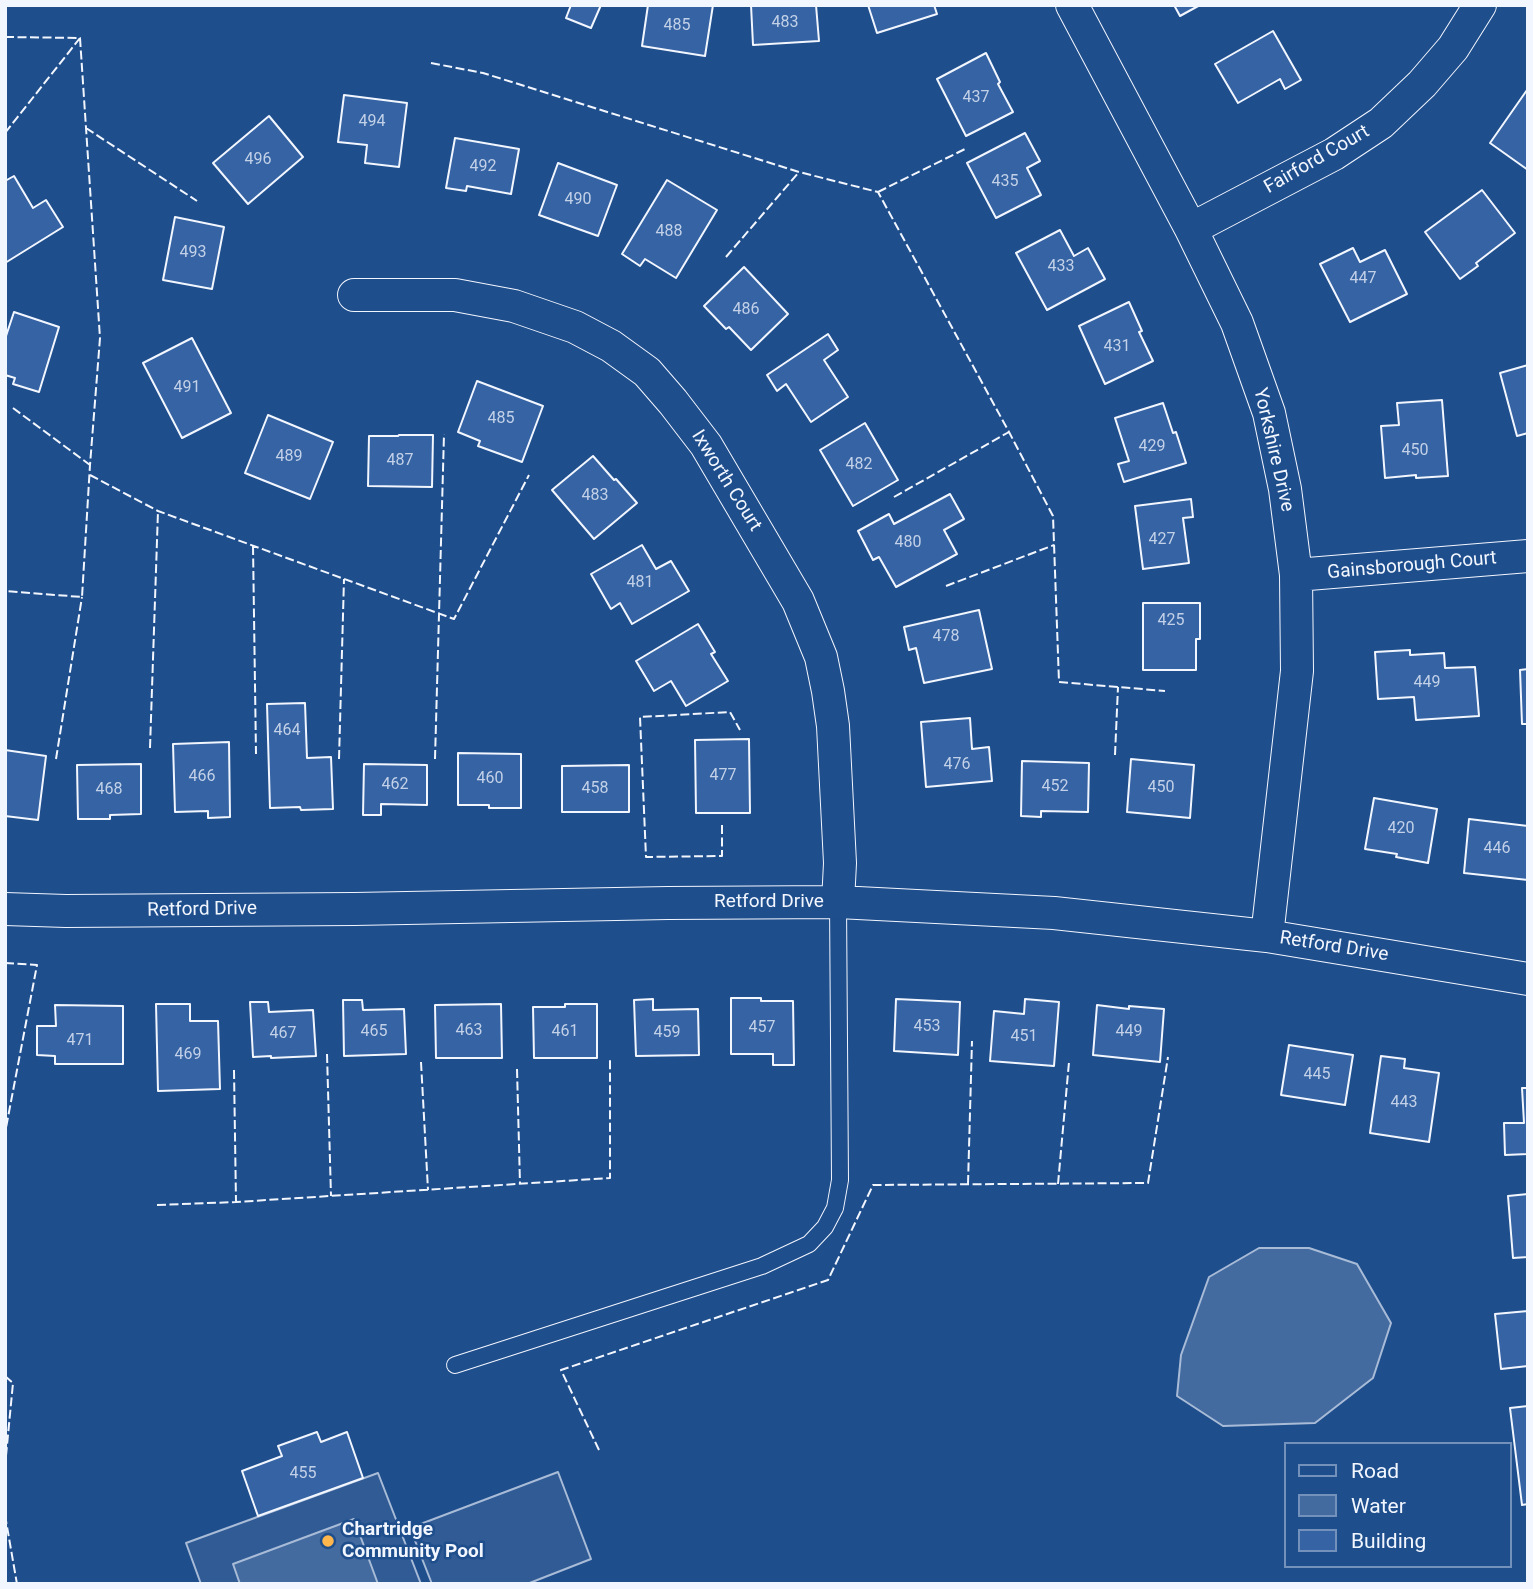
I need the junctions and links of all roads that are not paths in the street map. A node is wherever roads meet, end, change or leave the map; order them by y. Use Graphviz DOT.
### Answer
graph roads {
  1 [pos="1072,5"];
  2 [pos="1480,5"];
  3 [pos="1191,229"];
  4 [pos="354,295"];
  5 [pos="1528,556"];
  6 [pos="1296,575"];
  7 [pos="838,902"];
  8 [pos="5,909"];
  9 [pos="1268,936"];
  10 [pos="1528,979"];
  11 [pos="455,1366"];
  1 -- 3 [label="street, Yorkshire Drive"];
  2 -- 3 [label="street, Fairford Court"];
  3 -- 6 [label="street, Yorkshire Drive"];
  4 -- 7 [label="street, Ixworth Court"];
  5 -- 6 [label="street, Gainsborough Court"];
  6 -- 9 [label="street, Yorkshire Drive"];
  7 -- 8 [label="street, Retford Drive"];
  7 -- 9 [label="street, Retford Drive"];
  7 -- 11 [label="lane"];
  9 -- 10 [label="street, Retford Drive"];
}
